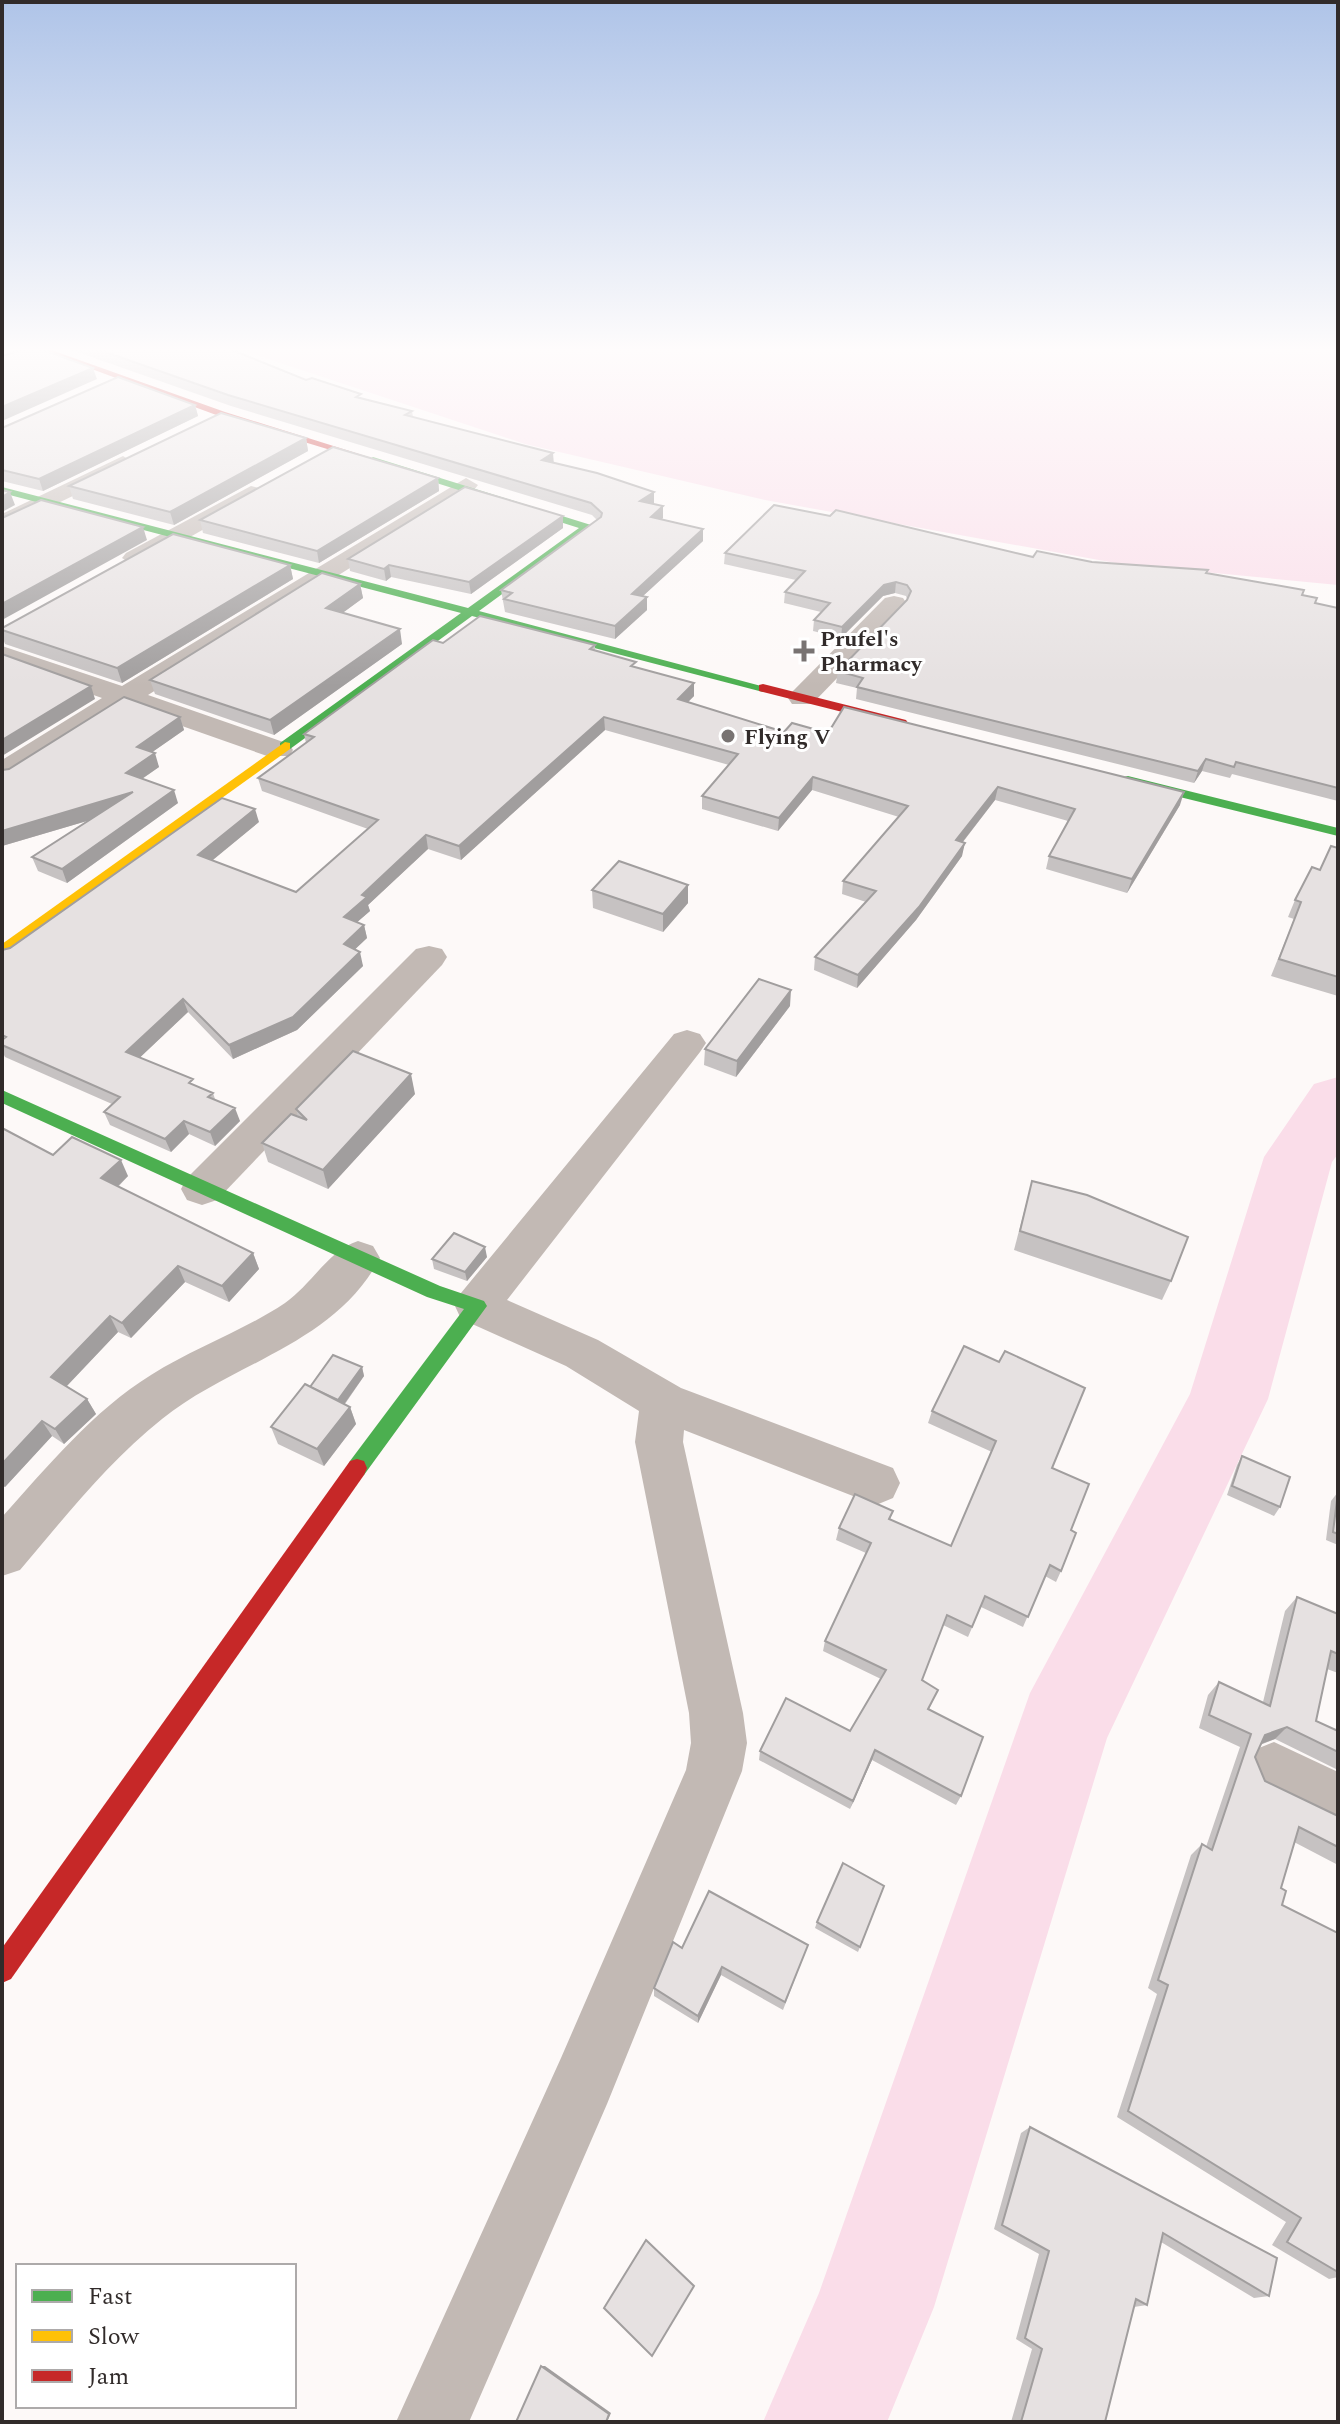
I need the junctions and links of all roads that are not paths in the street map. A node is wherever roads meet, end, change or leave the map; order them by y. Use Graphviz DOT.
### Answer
graph roads {
  1 [pos="128,460"];
  2 [pos="310,460"];
  3 [pos="376,460"];
  4 [pos="305,463"];
  5 [pos="278,478"];
  6 [pos="466,485"];
  7 [pos="2,490"];
  8 [pos="42,502"];
  9 [pos="2,523"];
  10 [pos="171,537"];
  11 [pos="119,567"];
  12 [pos="318,575"];
  13 [pos="894,604"];
  14 [pos="468,614"];
  15 [pos="2,654"];
  16 [pos="123,696"];
  17 [pos="802,698"];
  18 [pos="925,729"];
  19 [pos="278,750"];
  20 [pos="2,773"];
  21 [pos="1108,775"];
  22 [pos="1338,832"];
  23 [pos="2,951"];
  24 [pos="429,957"];
  25 [pos="687,1043"];
  26 [pos="2,1096"];
  27 [pos="202,1189"];
  28 [pos="358,1258"];
  29 [pos="477,1306"];
  30 [pos="664,1402"];
  31 [pos="876,1483"];
  32 [pos="2,1553"];
  33 [pos="1274,1770"];
  34 [pos="1338,1802"];
  35 [pos="2,1970"];
  36 [pos="432,2422"];
  1 -- 8 [label="street"];
  2 -- 4 [label="street"];
  3 -- 6 [label="street"];
  5 -- 10 [label="street"];
  6 -- 12 [label="street"];
  6 -- 14 [label="street"];
  7 -- 8 [label="street"];
  8 -- 9 [label="street"];
  8 -- 10 [label="street"];
  10 -- 11 [label="street"];
  10 -- 12 [label="street"];
  12 -- 14 [label="street"];
  12 -- 16 [label="street"];
  13 -- 17 [label="street"];
  14 -- 17 [label="street"];
  14 -- 19 [label="street"];
  15 -- 16 [label="street"];
  16 -- 19 [label="street"];
  16 -- 20 [label="street"];
  17 -- 18 [label="street"];
  19 -- 23 [label="street"];
  21 -- 22 [label="street"];
  24 -- 27 [label="street"];
  25 -- 29 [label="street"];
  26 -- 27 [label="street"];
  27 -- 28 [label="street"];
  28 -- 29 [label="street"];
  28 -- 32 [label="street"];
  29 -- 30 [label="street"];
  29 -- 35 [label="street"];
  30 -- 31 [label="street"];
  30 -- 36 [label="street"];
  33 -- 34 [label="street"];
}
